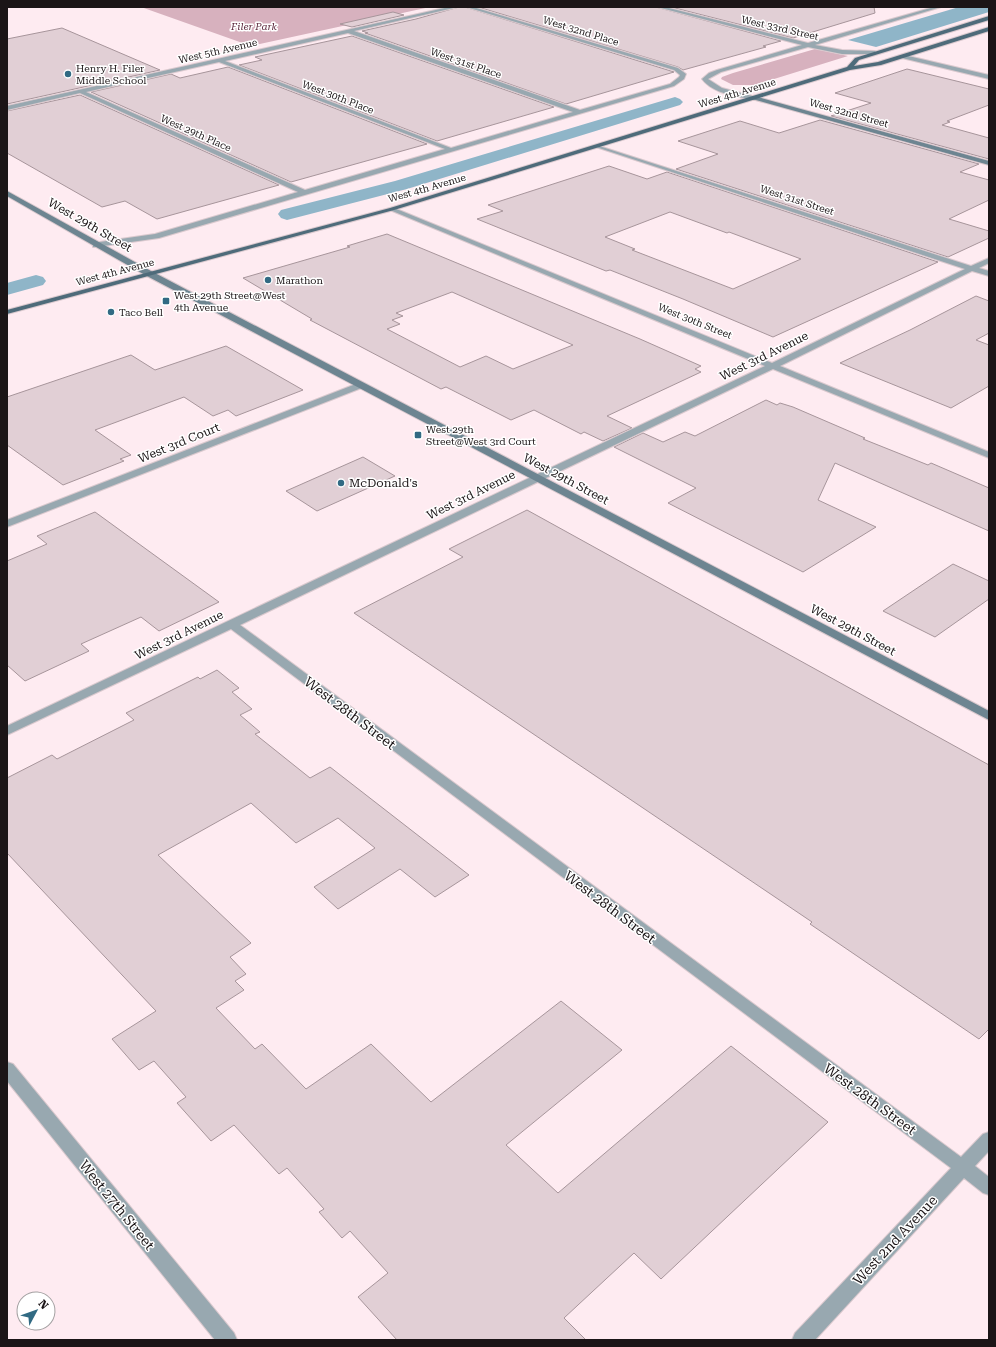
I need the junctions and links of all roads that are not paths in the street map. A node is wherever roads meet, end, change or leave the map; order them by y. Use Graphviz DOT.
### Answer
graph roads {
  1 [pos="456,7"];
  2 [pos="468,7"];
  3 [pos="659,7"];
  4 [pos="939,7"];
  5 [pos="989,18"];
  6 [pos="989,29"];
  7 [pos="347,31"];
  8 [pos="807,45"];
  9 [pos="875,54"];
  10 [pos="904,56"];
  11 [pos="219,60"];
  12 [pos="849,68"];
  13 [pos="989,78"];
  14 [pos="705,79"];
  15 [pos="79,91"];
  16 [pos="754,98"];
  17 [pos="7,108"];
  18 [pos="579,112"];
  19 [pos="598,146"];
  20 [pos="452,150"];
  21 [pos="989,163"];
  22 [pos="7,193"];
  23 [pos="304,193"];
  24 [pos="392,209"];
  25 [pos="96,244"];
  26 [pos="989,260"];
  27 [pos="972,268"];
  28 [pos="148,273"];
  29 [pos="989,274"];
  30 [pos="7,312"];
  31 [pos="774,366"];
  32 [pos="361,385"];
  33 [pos="989,455"];
  34 [pos="537,478"];
  35 [pos="7,524"];
  36 [pos="231,624"];
  37 [pos="989,716"];
  38 [pos="7,731"];
  39 [pos="7,1069"];
  40 [pos="989,1140"];
  41 [pos="962,1168"];
  42 [pos="989,1187"];
  43 [pos="227,1340"];
  44 [pos="802,1340"];
  1 -- 7 [label="street, West 5th Avenue"];
  2 -- 18 [label="street, West 32nd Place"];
  3 -- 8 [label="street, West 33rd Street"];
  4 -- 8 [label="street, West 4th Avenue"];
  5 -- 9 [label="main road, West 4th Avenue"];
  6 -- 10 [label="main road, West 4th Avenue"];
  7 -- 11 [label="street, West 5th Avenue"];
  7 -- 18 [label="street, West 31st Place"];
  8 -- 9 [label="street, West 33rd Street"];
  8 -- 14 [label="street, West 4th Avenue"];
  9 -- 12 [label="main road, West 4th Avenue"];
  10 -- 12 [label="main road, West 4th Avenue"];
  10 -- 13 [label="street"];
  11 -- 15 [label="street, West 5th Avenue"];
  11 -- 20 [label="street, West 30th Place"];
  12 -- 16 [label="main road, West 4th Avenue"];
  14 -- 16 [label="street, West 32nd Street"];
  15 -- 17 [label="street, West 5th Avenue"];
  15 -- 23 [label="street, West 29th Place"];
  16 -- 19 [label="main road, West 4th Avenue"];
  16 -- 21 [label="street, West 32nd Street"];
  18 -- 20 [label="street"];
  19 -- 24 [label="main road, West 4th Avenue"];
  19 -- 27 [label="street, West 31st Street"];
  20 -- 23 [label="street"];
  22 -- 25 [label="street, West 29th Street"];
  23 -- 25 [label="street"];
  24 -- 28 [label="main road, West 4th Avenue"];
  24 -- 31 [label="street, West 30th Street"];
  25 -- 28 [label="street, West 29th Street"];
  26 -- 27 [label="street, West 3rd Avenue"];
  27 -- 29 [label="street, West 31st Street"];
  27 -- 31 [label="street, West 3rd Avenue"];
  28 -- 30 [label="main road, West 4th Avenue"];
  28 -- 32 [label="street, West 29th Street"];
  31 -- 33 [label="street, West 30th Street"];
  31 -- 34 [label="street, West 3rd Avenue"];
  32 -- 34 [label="street, West 29th Street"];
  32 -- 35 [label="street, West 3rd Court"];
  34 -- 36 [label="street, West 3rd Avenue"];
  34 -- 37 [label="street, West 29th Street"];
  36 -- 38 [label="street, West 3rd Avenue"];
  36 -- 41 [label="street, West 28th Street"];
  39 -- 43 [label="street, West 27th Street"];
  40 -- 41 [label="street, West 2nd Avenue"];
  41 -- 42 [label="street, West 28th Street"];
  41 -- 44 [label="street, West 2nd Avenue"];
}
